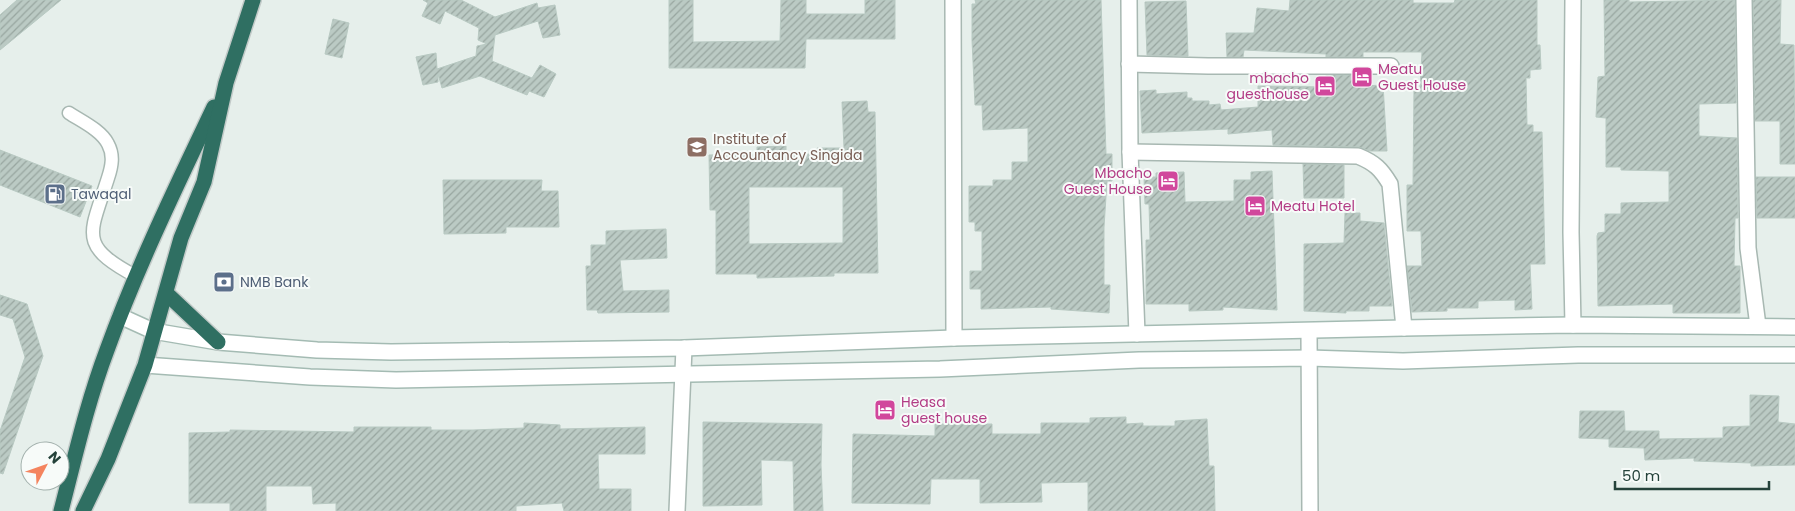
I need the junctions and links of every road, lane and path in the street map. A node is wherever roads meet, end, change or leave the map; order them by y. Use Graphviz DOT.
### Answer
graph roads {
  1 [pos="253,0"];
  2 [pos="953,0"];
  3 [pos="1129,0"];
  4 [pos="1573,0"];
  5 [pos="1744,0"];
  6 [pos="1129,64"];
  7 [pos="1391,66"];
  8 [pos="226,83"];
  9 [pos="69,113"];
  10 [pos="1130,152"];
  11 [pos="137,277"];
  12 [pos="166,293"];
  13 [pos="120,316"];
  14 [pos="1573,325"];
  15 [pos="1758,326"];
  16 [pos="1795,327"];
  17 [pos="1404,328"];
  18 [pos="153,331"];
  19 [pos="1309,331"];
  20 [pos="1137,334"];
  21 [pos="954,338"];
  22 [pos="218,342"];
  23 [pos="684,348"];
  24 [pos="1795,355"];
  25 [pos="1309,358"];
  26 [pos="145,365"];
  27 [pos="683,373"];
  28 [pos="61,511"];
  29 [pos="82,511"];
  30 [pos="677,511"];
  31 [pos="1310,511"];
  1 -- 8 [label="highway"];
  2 -- 21 [label="main road"];
  3 -- 6 [label="main road"];
  4 -- 14 [label="main road"];
  5 -- 15 [label="main road"];
  6 -- 7 [label="main road"];
  6 -- 10 [label="main road"];
  8 -- 11 [label="highway"];
  8 -- 12 [label="highway"];
  9 -- 11 [label="lane"];
  10 -- 17 [label="main road"];
  10 -- 20 [label="main road"];
  11 -- 13 [label="highway"];
  12 -- 18 [label="highway"];
  12 -- 22 [label="highway"];
  13 -- 18 [label="main road"];
  13 -- 28 [label="highway"];
  14 -- 15 [label="main road"];
  14 -- 17 [label="main road"];
  15 -- 16 [label="main road"];
  17 -- 19 [label="main road"];
  18 -- 22 [label="main road"];
  18 -- 26 [label="highway"];
  19 -- 20 [label="main road"];
  19 -- 25 [label="main road"];
  20 -- 21 [label="main road"];
  21 -- 23 [label="main road"];
  22 -- 23 [label="main road"];
  23 -- 27 [label="main road"];
  24 -- 25 [label="main road"];
  25 -- 27 [label="main road"];
  25 -- 31 [label="main road"];
  26 -- 27 [label="main road"];
  26 -- 29 [label="highway"];
  27 -- 30 [label="main road"];
}
